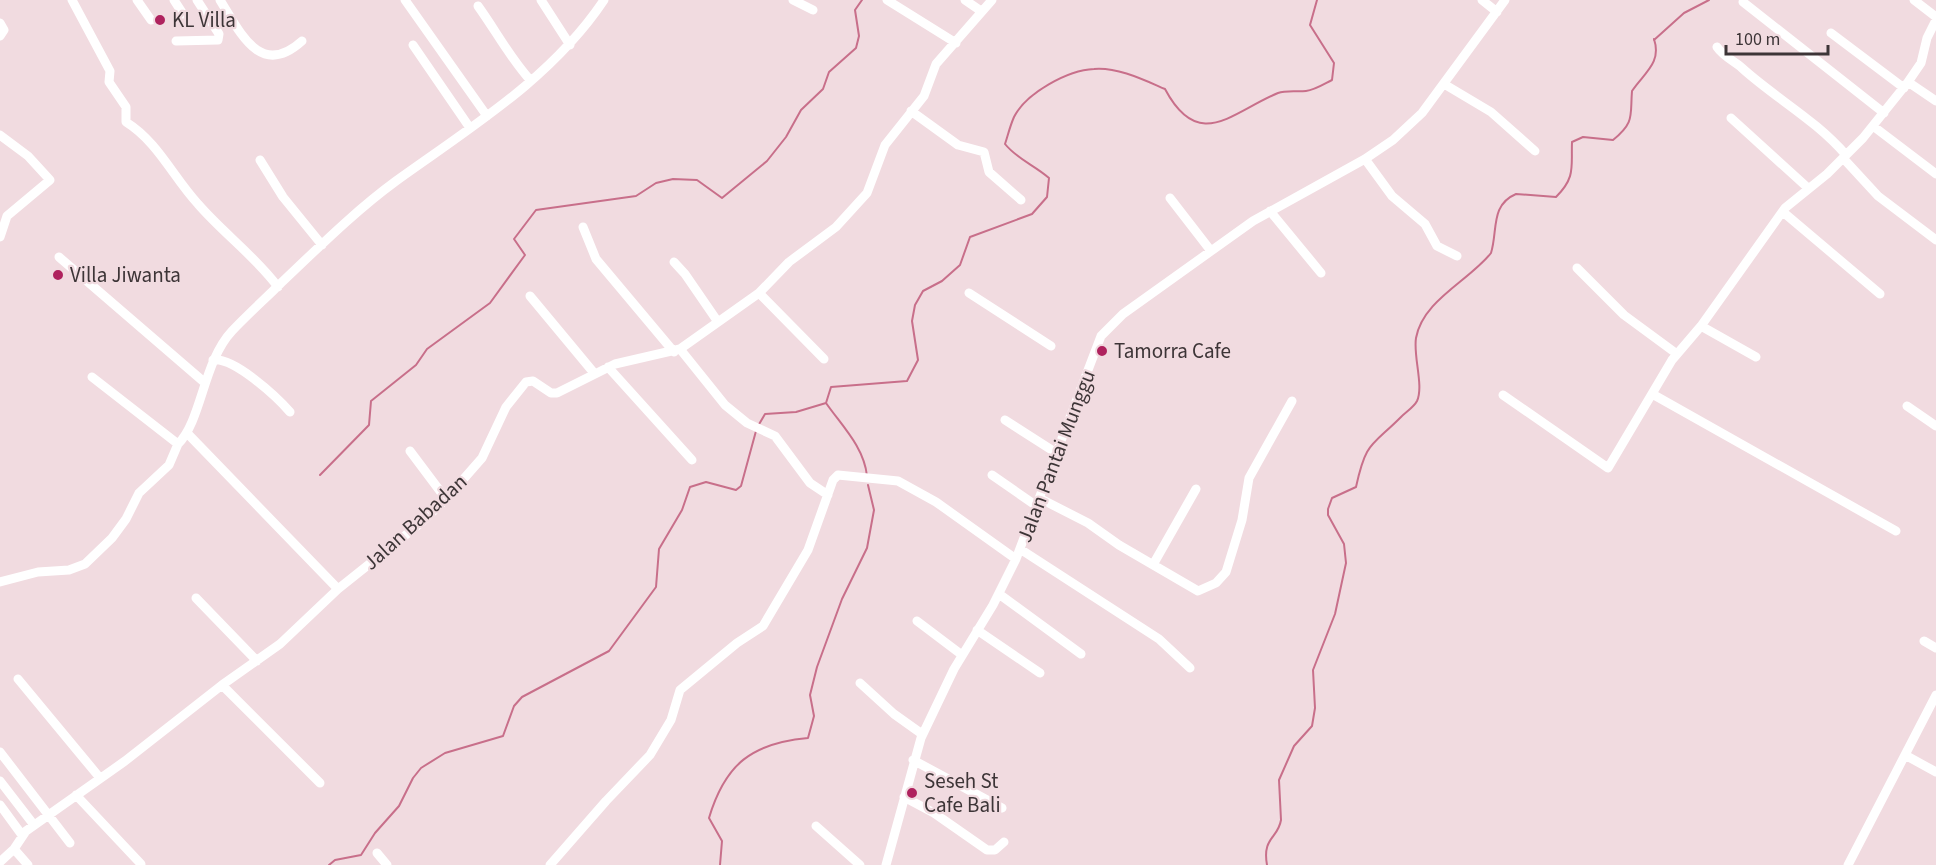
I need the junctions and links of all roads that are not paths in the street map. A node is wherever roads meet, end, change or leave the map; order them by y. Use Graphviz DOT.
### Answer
graph roads {
  1 [pos="72,0"];
  2 [pos="137,0"];
  3 [pos="174,0"];
  4 [pos="197,0"];
  5 [pos="220,0"];
  6 [pos="405,0"];
  7 [pos="541,0"];
  8 [pos="603,0"];
  9 [pos="793,0"];
  10 [pos="887,0"];
  11 [pos="964,0"];
  12 [pos="992,0"];
  13 [pos="1482,0"];
  14 [pos="1505,0"];
  15 [pos="1914,0"];
  16 [pos="1743,2"];
  17 [pos="478,6"];
  18 [pos="813,10"];
  19 [pos="981,11"];
  20 [pos="1497,12"];
  21 [pos="183,14"];
  22 [pos="1936,19"];
  23 [pos="151,21"];
  24 [pos="0,23"];
  25 [pos="1831,33"];
  26 [pos="0,36"];
  27 [pos="176,41"];
  28 [pos="302,41"];
  29 [pos="956,43"];
  30 [pos="413,45"];
  31 [pos="570,45"];
  32 [pos="1717,47"];
  33 [pos="531,81"];
  34 [pos="1444,84"];
  35 [pos="1906,85"];
  36 [pos="1936,101"];
  37 [pos="911,111"];
  38 [pos="1884,113"];
  39 [pos="488,116"];
  40 [pos="1731,118"];
  41 [pos="1873,126"];
  42 [pos="470,128"];
  43 [pos="0,135"];
  44 [pos="1535,151"];
  45 [pos="1844,157"];
  46 [pos="1365,159"];
  47 [pos="260,160"];
  48 [pos="1936,174"];
  49 [pos="1808,188"];
  50 [pos="1170,198"];
  51 [pos="1021,200"];
  52 [pos="1270,211"];
  53 [pos="1783,212"];
  54 [pos="583,227"];
  55 [pos="0,237"];
  56 [pos="1936,240"];
  57 [pos="322,245"];
  58 [pos="1211,251"];
  59 [pos="1457,256"];
  60 [pos="59,257"];
  61 [pos="674,262"];
  62 [pos="1577,268"];
  63 [pos="1321,273"];
  64 [pos="278,287"];
  65 [pos="759,293"];
  66 [pos="969,293"];
  67 [pos="1880,294"];
  68 [pos="530,296"];
  69 [pos="718,322"];
  70 [pos="1701,326"];
  71 [pos="1051,346"];
  72 [pos="677,350"];
  73 [pos="1677,354"];
  74 [pos="1756,357"];
  75 [pos="824,358"];
  76 [pos="213,360"];
  77 [pos="608,367"];
  78 [pos="594,373"];
  79 [pos="92,376"];
  80 [pos="204,382"];
  81 [pos="1503,394"];
  82 [pos="1654,394"];
  83 [pos="1292,401"];
  84 [pos="1907,406"];
  85 [pos="290,412"];
  86 [pos="1005,420"];
  87 [pos="1936,426"];
  88 [pos="188,434"];
  89 [pos="178,444"];
  90 [pos="410,451"];
  91 [pos="1058,454"];
  92 [pos="692,460"];
  93 [pos="992,475"];
  94 [pos="1196,489"];
  95 [pos="828,495"];
  96 [pos="446,499"];
  97 [pos="1039,503"];
  98 [pos="1896,531"];
  99 [pos="1020,549"];
  100 [pos="1016,559"];
  101 [pos="1154,563"];
  102 [pos="0,582"];
  103 [pos="338,589"];
  104 [pos="999,594"];
  105 [pos="196,598"];
  106 [pos="917,621"];
  107 [pos="977,630"];
  108 [pos="1924,641"];
  109 [pos="1936,648"];
  110 [pos="1081,654"];
  111 [pos="962,655"];
  112 [pos="257,661"];
  113 [pos="1190,668"];
  114 [pos="1040,673"];
  115 [pos="18,679"];
  116 [pos="860,683"];
  117 [pos="222,685"];
  118 [pos="1935,698"];
  119 [pos="922,734"];
  120 [pos="0,752"];
  121 [pos="1905,755"];
  122 [pos="913,760"];
  123 [pos="1936,772"];
  124 [pos="100,778"];
  125 [pos="0,781"];
  126 [pos="321,783"];
  127 [pos="76,795"];
  128 [pos="904,797"];
  129 [pos="0,805"];
  130 [pos="1002,808"];
  131 [pos="47,815"];
  132 [pos="34,825"];
  133 [pos="816,826"];
  134 [pos="22,835"];
  135 [pos="1004,842"];
  136 [pos="70,843"];
  137 [pos="14,849"];
  138 [pos="377,853"];
  139 [pos="0,861"];
  140 [pos="141,864"];
  141 [pos="28,865"];
  142 [pos="387,865"];
  143 [pos="550,865"];
  144 [pos="860,865"];
  145 [pos="886,865"];
  146 [pos="1848,865"];
  1 -- 64 [label="street"];
  2 -- 23 [label="street"];
  3 -- 21 [label="street"];
  4 -- 27 [label="street"];
  5 -- 28 [label="street"];
  6 -- 39 [label="street"];
  7 -- 31 [label="street"];
  8 -- 31 [label="street"];
  9 -- 18 [label="street"];
  10 -- 29 [label="street"];
  11 -- 19 [label="street"];
  12 -- 19 [label="street, Jalan Babadan"];
  13 -- 20 [label="street"];
  14 -- 20 [label="street, Jalan Pantai Munggu"];
  15 -- 22 [label="street"];
  16 -- 38 [label="street"];
  17 -- 33 [label="street"];
  19 -- 29 [label="street, Jalan Babadan"];
  20 -- 34 [label="street, Jalan Pantai Munggu"];
  22 -- 35 [label="street"];
  24 -- 26 [label="street"];
  25 -- 35 [label="street"];
  29 -- 37 [label="street, Jalan Babadan"];
  30 -- 42 [label="street"];
  31 -- 33 [label="street"];
  32 -- 45 [label="street"];
  33 -- 39 [label="street"];
  34 -- 44 [label="street"];
  34 -- 46 [label="street, Jalan Pantai Munggu"];
  35 -- 36 [label="street"];
  35 -- 38 [label="street"];
  37 -- 51 [label="street"];
  37 -- 65 [label="street, Jalan Babadan"];
  38 -- 41 [label="street"];
  39 -- 42 [label="street"];
  40 -- 49 [label="street"];
  41 -- 45 [label="street"];
  41 -- 48 [label="street"];
  42 -- 57 [label="street"];
  43 -- 55 [label="street"];
  45 -- 49 [label="street"];
  45 -- 56 [label="street"];
  46 -- 52 [label="street, Jalan Pantai Munggu"];
  46 -- 59 [label="street"];
  47 -- 57 [label="street"];
  49 -- 53 [label="street"];
  50 -- 58 [label="street"];
  52 -- 58 [label="street, Jalan Pantai Munggu"];
  52 -- 63 [label="street"];
  53 -- 67 [label="street"];
  53 -- 70 [label="street"];
  54 -- 72 [label="street"];
  57 -- 64 [label="street"];
  58 -- 91 [label="street, Jalan Pantai Munggu"];
  60 -- 80 [label="street"];
  61 -- 69 [label="street"];
  62 -- 73 [label="street"];
  64 -- 76 [label="street"];
  65 -- 69 [label="street, Jalan Babadan"];
  65 -- 75 [label="street"];
  66 -- 71 [label="street"];
  68 -- 78 [label="street"];
  69 -- 72 [label="street, Jalan Babadan"];
  70 -- 73 [label="street"];
  70 -- 74 [label="street"];
  72 -- 77 [label="street, Jalan Babadan"];
  72 -- 95 [label="street"];
  73 -- 82 [label="street"];
  76 -- 80 [label="street"];
  76 -- 85 [label="street"];
  77 -- 78 [label="street, Jalan Babadan"];
  77 -- 92 [label="street"];
  78 -- 96 [label="street, Jalan Babadan"];
  79 -- 89 [label="street"];
  80 -- 88 [label="street"];
  81 -- 82 [label="street"];
  82 -- 98 [label="street"];
  83 -- 101 [label="street"];
  84 -- 87 [label="street"];
  86 -- 91 [label="street"];
  88 -- 89 [label="street"];
  88 -- 103 [label="street"];
  89 -- 102 [label="street"];
  90 -- 96 [label="street"];
  91 -- 97 [label="street, Jalan Pantai Munggu"];
  93 -- 97 [label="street"];
  94 -- 101 [label="street"];
  95 -- 100 [label="street"];
  95 -- 143 [label="street"];
  96 -- 103 [label="street, Jalan Babadan"];
  97 -- 99 [label="street, Jalan Pantai Munggu"];
  97 -- 101 [label="street"];
  99 -- 100 [label="street, Jalan Pantai Munggu"];
  99 -- 113 [label="street"];
  100 -- 104 [label="street, Jalan Pantai Munggu"];
  103 -- 112 [label="street, Jalan Babadan"];
  104 -- 107 [label="street, Jalan Pantai Munggu"];
  104 -- 110 [label="street"];
  105 -- 112 [label="street"];
  106 -- 111 [label="street"];
  107 -- 111 [label="street, Jalan Pantai Munggu"];
  107 -- 114 [label="street"];
  108 -- 109 [label="street"];
  111 -- 119 [label="street, Jalan Pantai Munggu"];
  112 -- 117 [label="street, Jalan Babadan"];
  115 -- 124 [label="street"];
  116 -- 119 [label="street"];
  117 -- 124 [label="street, Jalan Babadan"];
  117 -- 126 [label="street"];
  118 -- 121 [label="street"];
  119 -- 122 [label="street, Jalan Pantai Munggu"];
  120 -- 131 [label="street"];
  121 -- 123 [label="street"];
  121 -- 146 [label="street"];
  122 -- 128 [label="street, Jalan Pantai Munggu"];
  122 -- 130 [label="street"];
  124 -- 127 [label="street, Jalan Babadan"];
  125 -- 132 [label="street"];
  127 -- 131 [label="street, Jalan Babadan"];
  127 -- 140 [label="street"];
  128 -- 135 [label="street"];
  128 -- 145 [label="street, Jalan Pantai Munggu"];
  129 -- 134 [label="street"];
  131 -- 132 [label="street, Jalan Babadan"];
  131 -- 136 [label="street"];
  132 -- 134 [label="street, Jalan Babadan"];
  133 -- 144 [label="street"];
  134 -- 137 [label="street, Jalan Babadan"];
  137 -- 139 [label="street, Jalan Babadan"];
  137 -- 141 [label="street"];
  138 -- 142 [label="street"];
}
